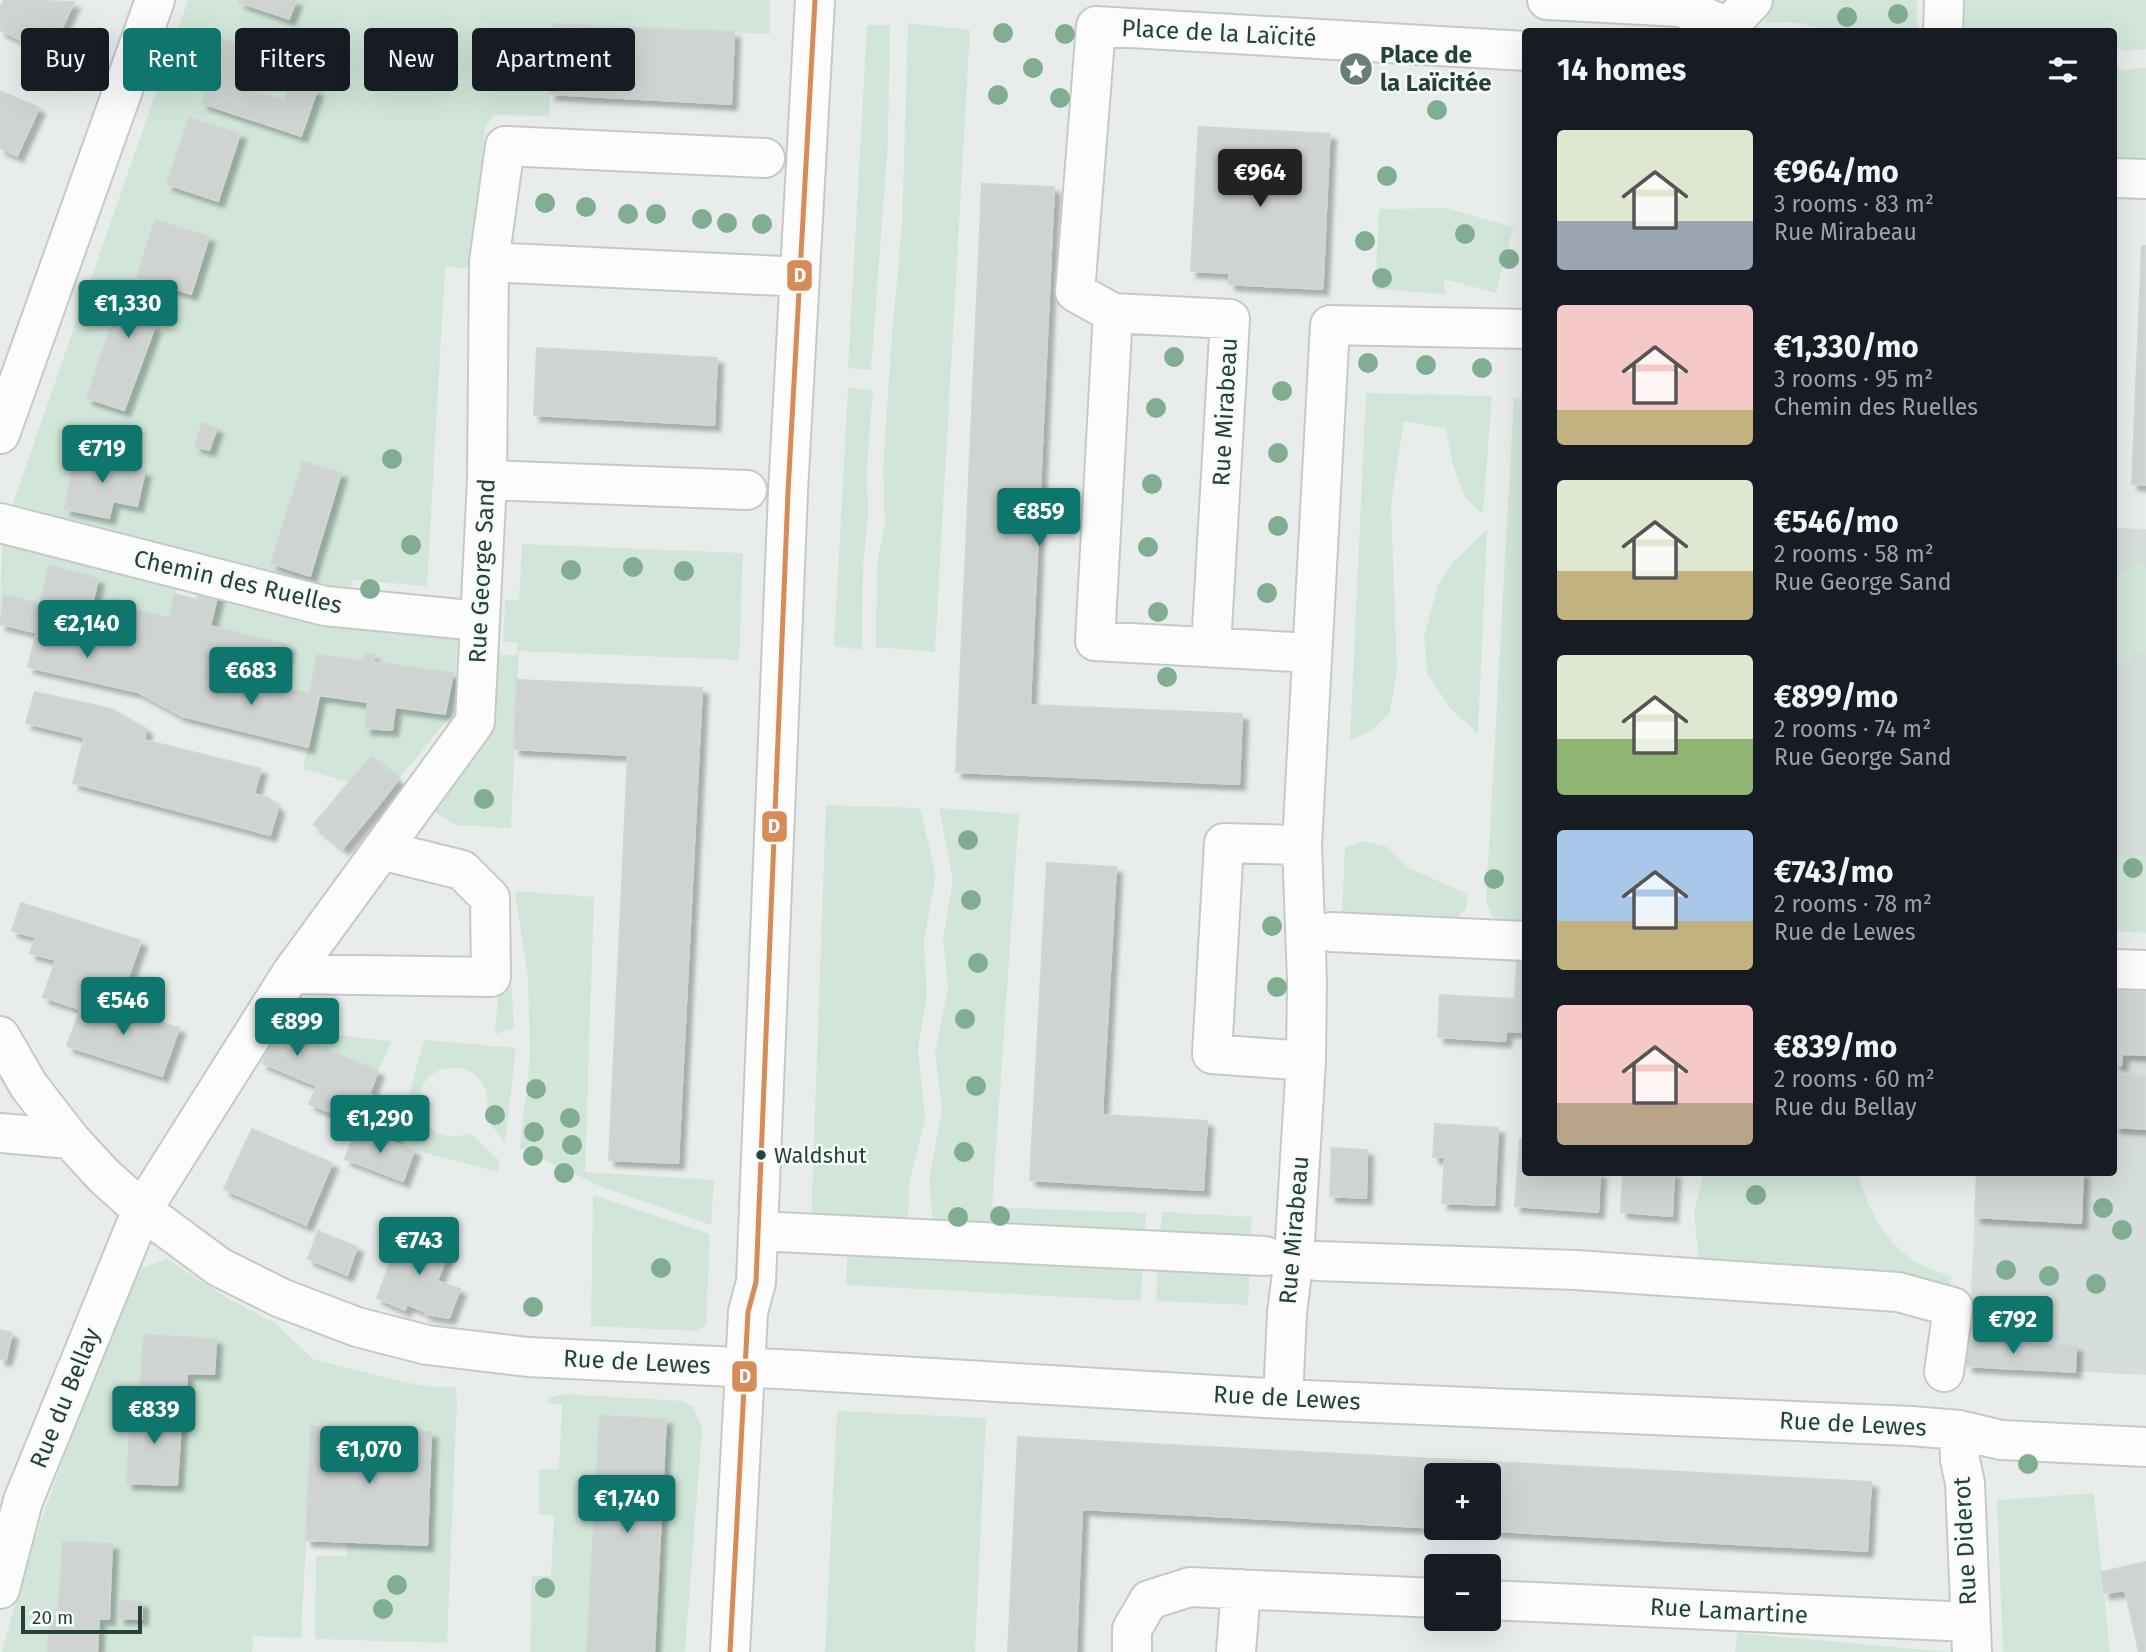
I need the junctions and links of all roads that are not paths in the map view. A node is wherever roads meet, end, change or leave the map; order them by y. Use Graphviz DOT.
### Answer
graph roads {
  1 [pos="155,0"];
  2 [pos="816,0"];
  3 [pos="1547,0"];
  4 [pos="1944,0"];
  5 [pos="1737,19"];
  6 [pos="1943,28"];
  7 [pos="1522,51"];
  8 [pos="765,158"];
  9 [pos="2117,178"];
  10 [pos="2146,179"];
  11 [pos="489,262"];
  12 [pos="799,279"];
  13 [pos="1113,313"];
  14 [pos="1522,329"];
  15 [pos="0,434"];
  16 [pos="487,481"];
  17 [pos="747,490"];
  18 [pos="0,523"];
  19 [pos="480,619"];
  20 [pos="1211,647"];
  21 [pos="1312,653"];
  22 [pos="1302,845"];
  23 [pos="381,850"];
  24 [pos="1331,932"];
  25 [pos="1522,941"];
  26 [pos="2117,969"];
  27 [pos="2146,970"];
  28 [pos="291,974"];
  29 [pos="0,1036"];
  30 [pos="1306,1061"];
  31 [pos="0,1133"];
  32 [pos="70,1139"];
  33 [pos="142,1210"];
  34 [pos="778,1232"];
  35 [pos="1265,1256"];
  36 [pos="1317,1261"];
  37 [pos="745,1367"];
  38 [pos="1944,1372"];
  39 [pos="1283,1399"];
  40 [pos="1959,1430"];
  41 [pos="2146,1447"];
  42 [pos="0,1589"];
  43 [pos="1241,1589"];
  44 [pos="1424,1597"];
  45 [pos="1501,1601"];
  46 [pos="1971,1637"];
  47 [pos="730,1652"];
  48 [pos="1132,1652"];
  49 [pos="1236,1652"];
  1 -- 15 [label="street"];
  2 -- 12 [label="street"];
  3 -- 5 [label="street"];
  4 -- 6 [label="street"];
  7 -- 13 [label="street, Place de la Laïcité"];
  8 -- 11 [label="street, Rue George Sand"];
  9 -- 10 [label="street"];
  11 -- 12 [label="street"];
  11 -- 16 [label="street, Rue George Sand"];
  12 -- 37 [label="street"];
  13 -- 20 [label="street"];
  13 -- 20 [label="street, Rue Mirabeau"];
  14 -- 21 [label="street, Rue Mirabeau"];
  16 -- 17 [label="street"];
  16 -- 19 [label="street, Rue George Sand"];
  18 -- 19 [label="street, Chemin des Ruelles"];
  19 -- 23 [label="street, Rue George Sand"];
  20 -- 21 [label="street"];
  21 -- 22 [label="street, Rue Mirabeau"];
  22 -- 30 [label="street, Rue Mirabeau"];
  22 -- 30 [label="street"];
  23 -- 28 [label="street, Rue George Sand"];
  23 -- 28 [label="street"];
  24 -- 25 [label="street"];
  26 -- 27 [label="street"];
  28 -- 33 [label="street, Rue George Sand"];
  29 -- 32 [label="street, Rue de Lewes"];
  30 -- 39 [label="street, Rue Mirabeau"];
  31 -- 32 [label="street"];
  32 -- 33 [label="street, Rue de Lewes"];
  33 -- 37 [label="street, Rue de Lewes"];
  33 -- 42 [label="street, Rue du Bellay"];
  34 -- 35 [label="street"];
  36 -- 38 [label="street"];
  37 -- 39 [label="street, Rue de Lewes"];
  37 -- 47 [label="street"];
  39 -- 40 [label="street, Rue de Lewes"];
  40 -- 41 [label="street, Rue de Lewes"];
  40 -- 46 [label="street, Rue Diderot"];
  43 -- 44 [label="street"];
  43 -- 48 [label="street"];
  43 -- 49 [label="street"];
  45 -- 46 [label="street, Rue Lamartine"];
}
